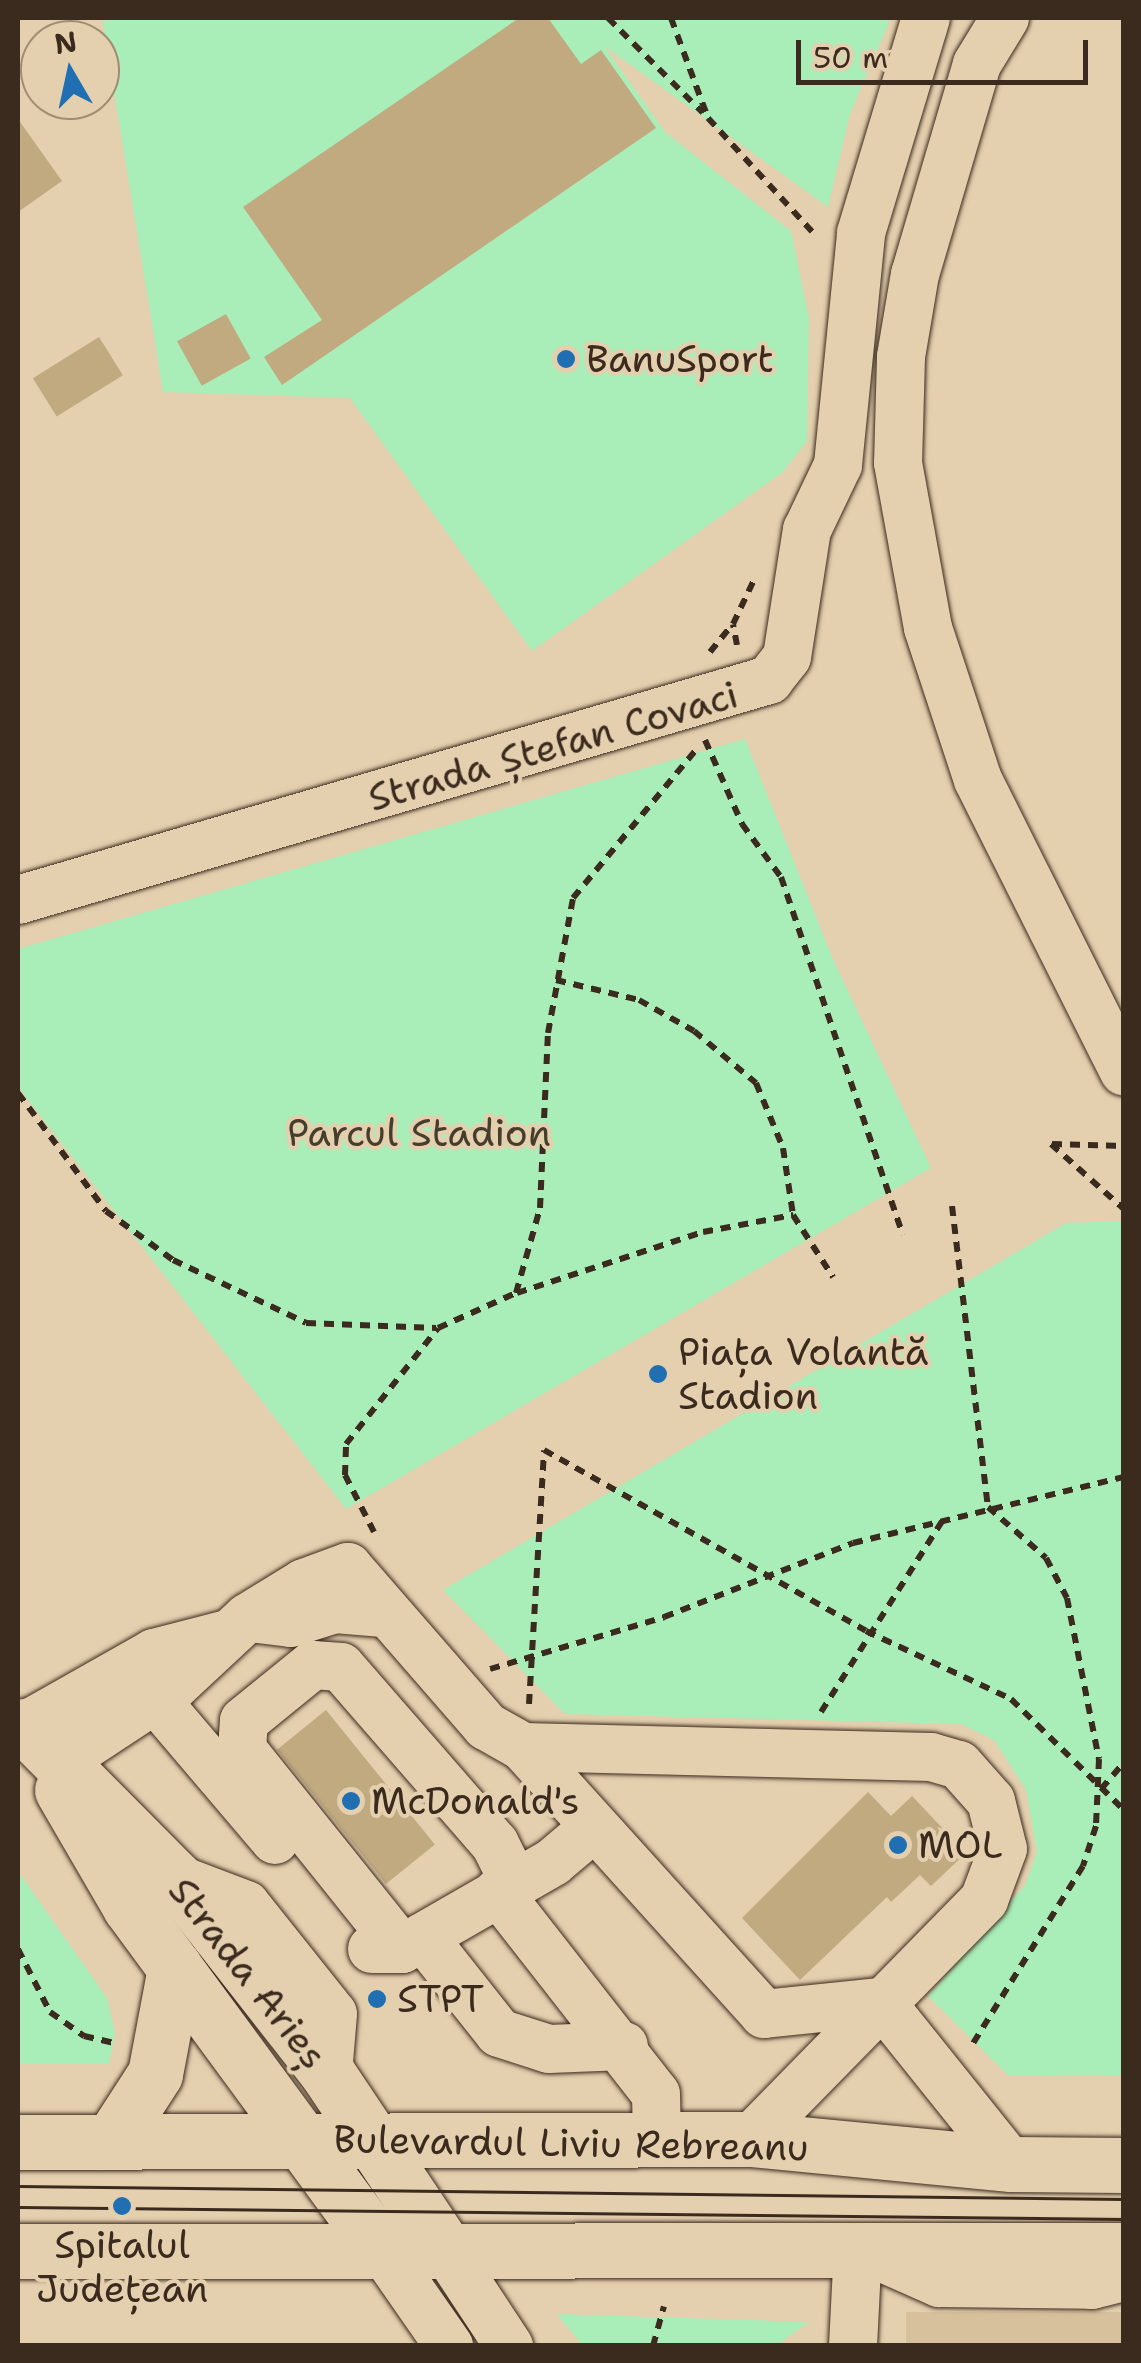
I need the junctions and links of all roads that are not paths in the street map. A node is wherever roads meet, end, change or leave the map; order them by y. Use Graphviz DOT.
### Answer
graph roads {
  1 [pos="926,18"];
  2 [pos="1006,18"];
  3 [pos="18,900"];
  4 [pos="1124,1071"];
  5 [pos="384,1613"];
  6 [pos="235,1626"];
  7 [pos="155,1699"];
  8 [pos="31,1733"];
  9 [pos="523,1747"];
  10 [pos="592,1830"];
  11 [pos="506,1888"];
  12 [pos="412,1943"];
  13 [pos="175,1968"];
  14 [pos="881,2002"];
  15 [pos="624,2046"];
  16 [pos="750,2138"];
  17 [pos="657,2139"];
  18 [pos="298,2140"];
  19 [pos="372,2140"];
  20 [pos="18,2142"];
  21 [pos="111,2142"];
  22 [pos="1011,2164"];
  23 [pos="1124,2166"];
  24 [pos="858,2247"];
  25 [pos="1124,2250"];
  26 [pos="18,2251"];
  27 [pos="383,2251"];
  28 [pos="447,2252"];
  29 [pos="1124,2277"];
  30 [pos="450,2346"];
  31 [pos="509,2346"];
  32 [pos="852,2346"];
  1 -- 3 [label="street, Strada Ștefan Covaci"];
  2 -- 4 [label="street"];
  5 -- 6 [label="street"];
  5 -- 6 [label="street"];
  5 -- 9 [label="street"];
  6 -- 7 [label="street"];
  6 -- 8 [label="street"];
  7 -- 8 [label="street"];
  7 -- 12 [label="street"];
  8 -- 13 [label="main road, Strada Arieș"];
  8 -- 19 [label="main road, Strada Arieș"];
  9 -- 10 [label="street"];
  9 -- 14 [label="street"];
  10 -- 11 [label="street"];
  10 -- 14 [label="street"];
  11 -- 12 [label="street"];
  11 -- 12 [label="street"];
  11 -- 15 [label="street"];
  12 -- 15 [label="street"];
  13 -- 18 [label="main road, Strada Arieș"];
  13 -- 21 [label="main road"];
  14 -- 16 [label="street"];
  14 -- 22 [label="street"];
  15 -- 17 [label="street"];
  16 -- 17 [label="main road, Bulevardul Liviu Rebreanu"];
  16 -- 22 [label="main road, Bulevardul Liviu Rebreanu"];
  17 -- 19 [label="main road, Bulevardul Liviu Rebreanu"];
  18 -- 19 [label="main road, Bulevardul Liviu Rebreanu"];
  18 -- 21 [label="main road, Bulevardul Liviu Rebreanu"];
  18 -- 27 [label="main road, Strada Arieș"];
  19 -- 28 [label="main road, Strada Arieș"];
  20 -- 21 [label="main road, Bulevardul Liviu Rebreanu"];
  22 -- 23 [label="main road, Bulevardul Liviu Rebreanu"];
  24 -- 25 [label="main road"];
  24 -- 28 [label="main road"];
  24 -- 29 [label="street"];
  24 -- 32 [label="street"];
  26 -- 27 [label="main road"];
  27 -- 28 [label="main road"];
  27 -- 30 [label="street, Strada Arieș"];
  28 -- 31 [label="street, Strada Arieș"];
}
